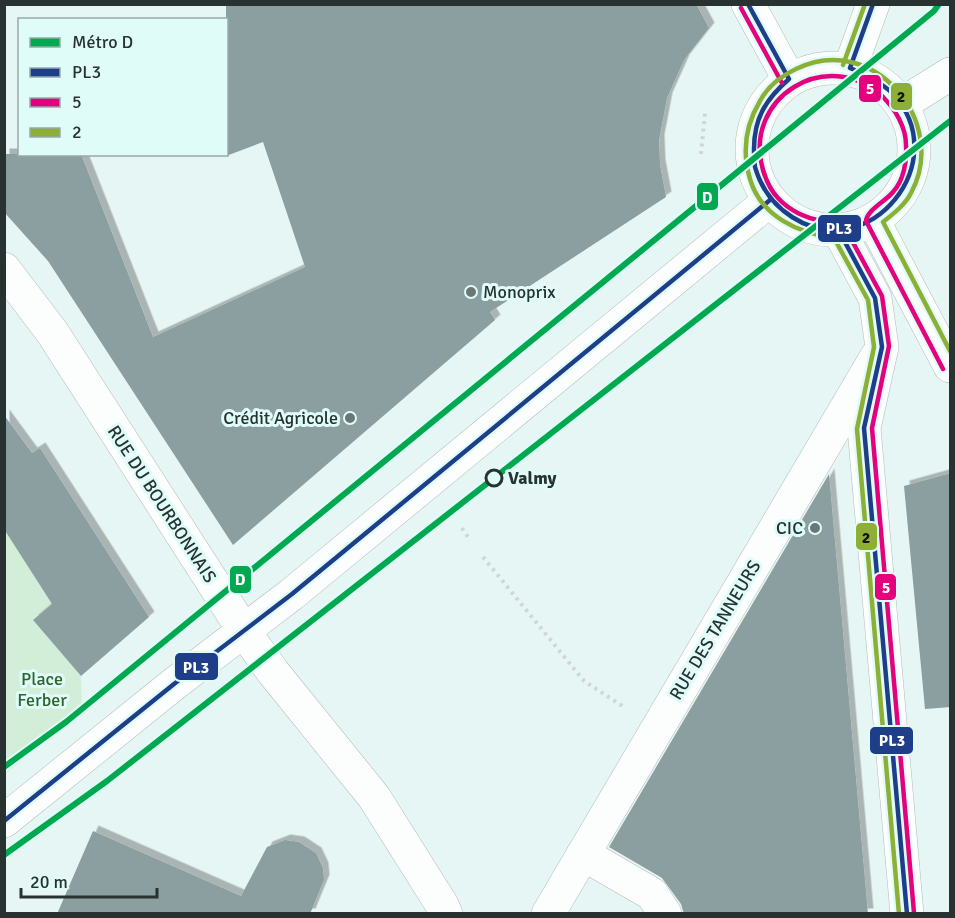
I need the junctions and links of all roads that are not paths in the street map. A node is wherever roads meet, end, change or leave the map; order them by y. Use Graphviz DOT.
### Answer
graph roads {
  1 [pos="748,4"];
  2 [pos="873,4"];
  3 [pos="850,68"];
  4 [pos="951,74"];
  5 [pos="789,79"];
  6 [pos="902,104"];
  7 [pos="770,200"];
  8 [pos="873,220"];
  9 [pos="839,231"];
  10 [pos="4,269"];
  11 [pos="882,347"];
  12 [pos="951,366"];
  13 [pos="244,631"];
  14 [pos="4,821"];
  15 [pos="583,854"];
  16 [pos="446,914"];
  17 [pos="548,914"];
  18 [pos="664,914"];
  19 [pos="907,914"];
  1 -- 5 [label="street"];
  2 -- 3 [label="street"];
  3 -- 5 [label="street"];
  3 -- 6 [label="street"];
  4 -- 6 [label="street"];
  5 -- 7 [label="street"];
  6 -- 8 [label="street"];
  7 -- 9 [label="street"];
  7 -- 13 [label="street"];
  8 -- 9 [label="street"];
  8 -- 12 [label="street"];
  9 -- 11 [label="street"];
  10 -- 13 [label="street, RUE DU BOURBONNAIS"];
  11 -- 15 [label="street, RUE DES TANNEURS"];
  11 -- 19 [label="street"];
  13 -- 14 [label="street"];
  13 -- 16 [label="street, RUE DU BOURBONNAIS"];
  15 -- 17 [label="street, RUE DES TANNEURS"];
  15 -- 18 [label="street"];
}
